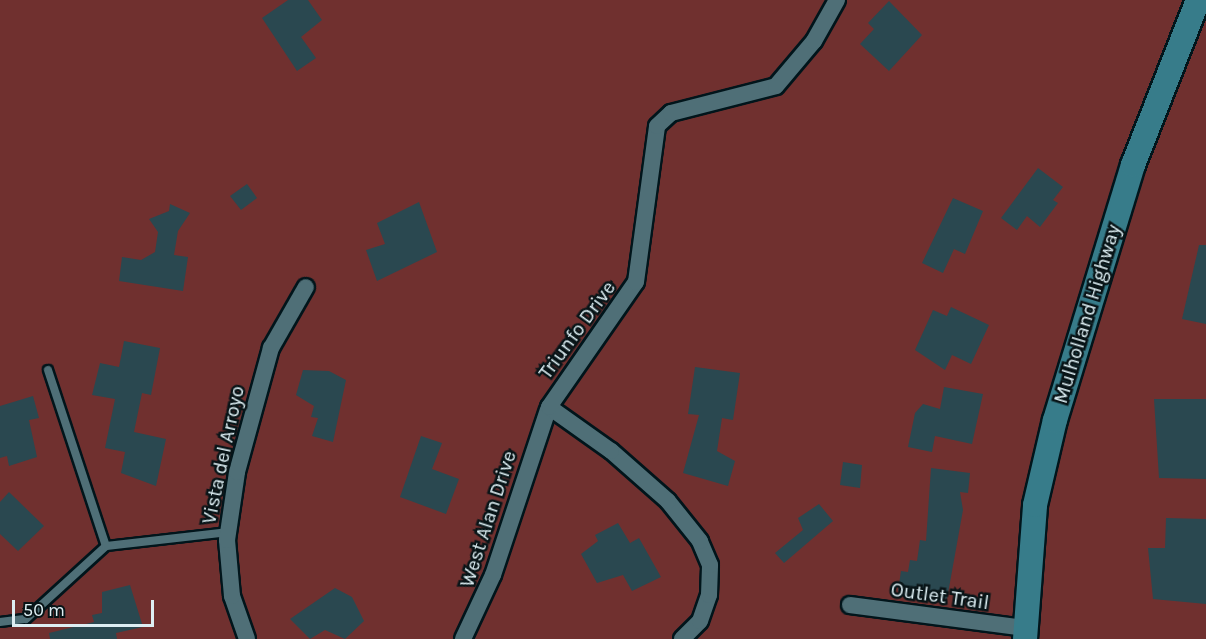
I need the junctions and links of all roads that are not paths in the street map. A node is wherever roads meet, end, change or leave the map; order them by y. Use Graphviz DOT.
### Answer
graph roads {
  1 [pos="837,0"];
  2 [pos="1198,0"];
  3 [pos="306,287"];
  4 [pos="48,370"];
  5 [pos="548,410"];
  6 [pos="228,532"];
  7 [pos="106,546"];
  8 [pos="850,605"];
  9 [pos="0,622"];
  10 [pos="1025,634"];
  11 [pos="469,638"];
  12 [pos="247,639"];
  13 [pos="682,639"];
  1 -- 5 [label="street, Triunfo Drive"];
  2 -- 10 [label="main road, Mulholland Highway"];
  3 -- 6 [label="street, Vista del Arroyo"];
  4 -- 7 [label="lane"];
  5 -- 11 [label="street, West Alan Drive"];
  5 -- 13 [label="street, Triunfo Drive"];
  6 -- 7 [label="lane"];
  6 -- 12 [label="street, Vista del Arroyo"];
  7 -- 9 [label="lane"];
  8 -- 10 [label="street, Outlet Trail"];
}
